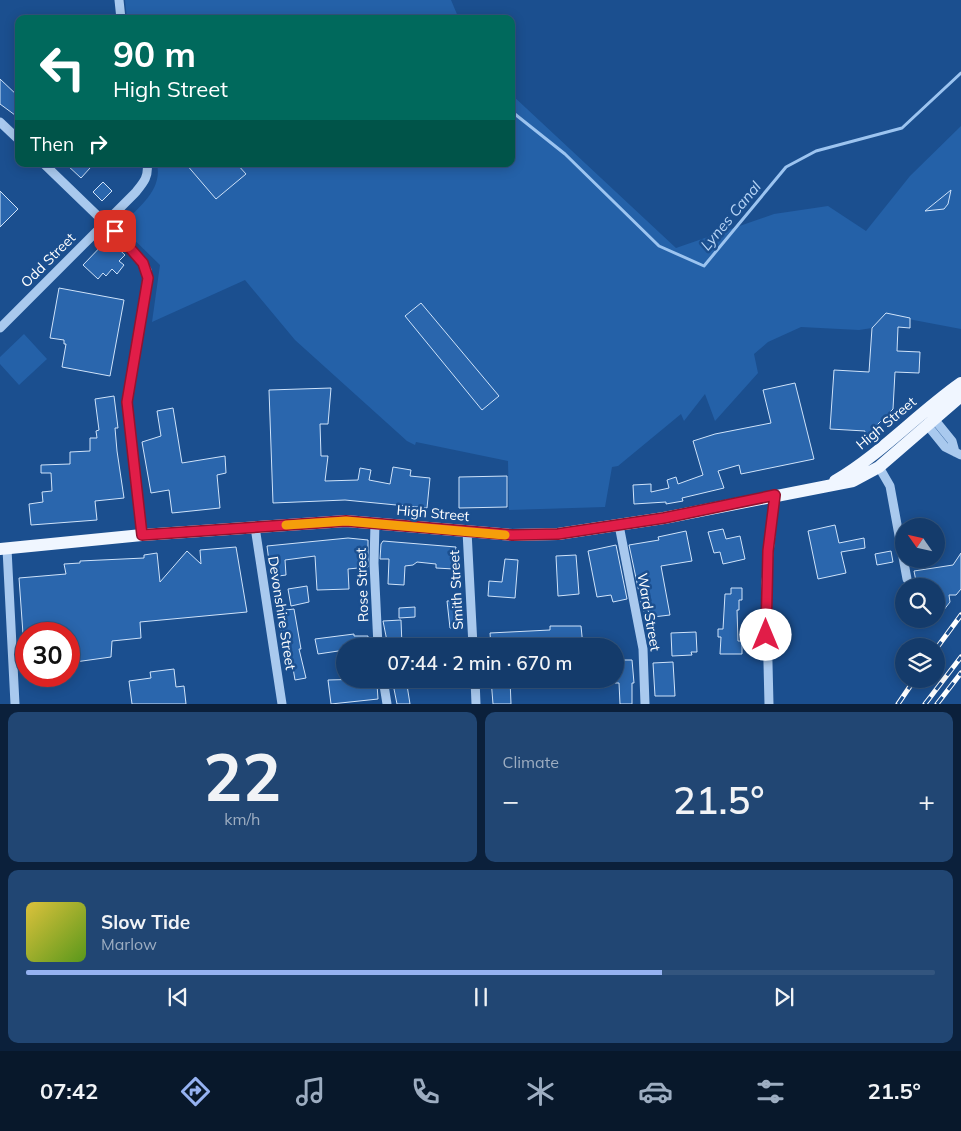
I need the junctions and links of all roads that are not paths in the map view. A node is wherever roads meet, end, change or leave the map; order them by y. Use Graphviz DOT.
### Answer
graph roads {
  1 [pos="119,0"];
  2 [pos="121,15"];
  3 [pos="0,122"];
  4 [pos="15,136"];
  5 [pos="47,167"];
  6 [pos="147,167"];
  7 [pos="105,222"];
  8 [pos="0,328"];
  9 [pos="961,384"];
  10 [pos="961,396"];
  11 [pos="931,422"];
  12 [pos="878,451"];
  13 [pos="958,453"];
  14 [pos="879,467"];
  15 [pos="829,484"];
  16 [pos="775,495"];
  17 [pos="375,523"];
  18 [pos="619,525"];
  19 [pos="255,527"];
  20 [pos="467,532"];
  21 [pos="142,535"];
  22 [pos="4,549"];
  23 [pos="907,578"];
  24 [pos="378,638"];
  25 [pos="473,638"];
  26 [pos="384,688"];
  27 [pos="475,688"];
  28 [pos="15,704"];
  29 [pos="282,704"];
  30 [pos="387,704"];
  31 [pos="476,704"];
  32 [pos="645,704"];
  33 [pos="769,704"];
  1 -- 2 [label="street"];
  3 -- 4 [label="street"];
  5 -- 7 [label="street"];
  6 -- 7 [label="street, Odd Street"];
  7 -- 8 [label="street, Odd Street"];
  7 -- 21 [label="street"];
  9 -- 11 [label="main road"];
  9 -- 12 [label="main road, High Street"];
  10 -- 11 [label="main road, High Street"];
  11 -- 12 [label="main road"];
  11 -- 13 [label="street"];
  11 -- 14 [label="main road, High Street"];
  12 -- 15 [label="main road, High Street"];
  14 -- 15 [label="main road, High Street"];
  14 -- 23 [label="street"];
  15 -- 16 [label="main road, High Street"];
  16 -- 18 [label="main road, High Street"];
  16 -- 33 [label="street"];
  17 -- 19 [label="main road, High Street"];
  17 -- 20 [label="main road, High Street"];
  17 -- 24 [label="street, Rose Street"];
  18 -- 20 [label="main road, High Street"];
  18 -- 32 [label="street, Ward Street"];
  19 -- 21 [label="main road, High Street"];
  19 -- 29 [label="street, Devonshire Street"];
  20 -- 25 [label="street, Smith Street"];
  21 -- 22 [label="main road, High Street"];
  22 -- 28 [label="street"];
  26 -- 30 [label="street"];
  27 -- 31 [label="street"];
}
